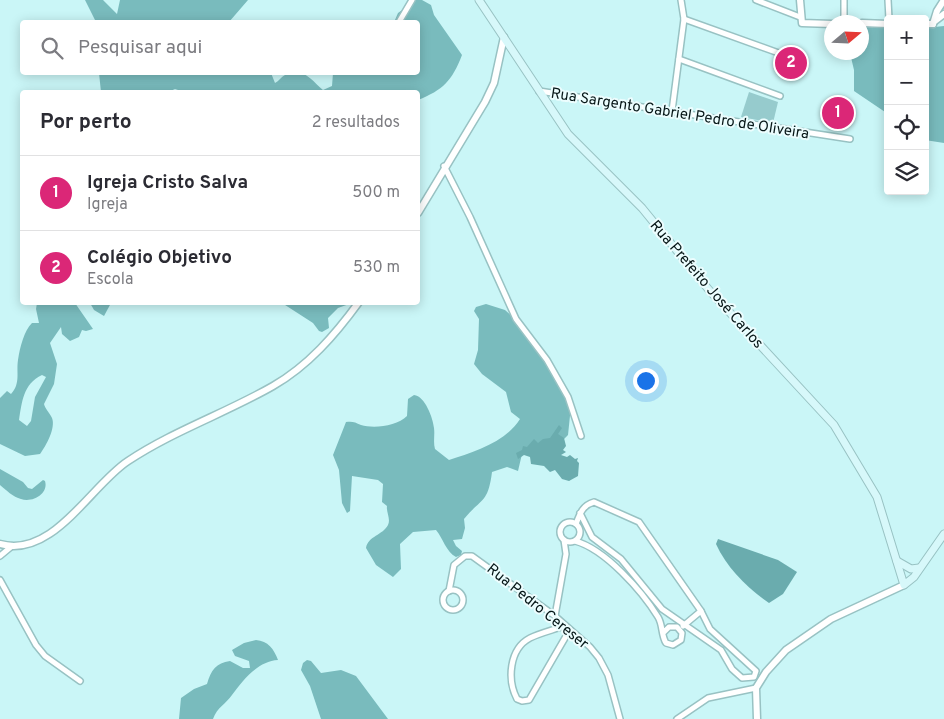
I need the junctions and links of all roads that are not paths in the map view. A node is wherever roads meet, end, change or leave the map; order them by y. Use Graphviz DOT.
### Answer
graph roads {
  1 [pos="412,0"];
  2 [pos="479,0"];
  3 [pos="681,0"];
  4 [pos="756,0"];
  5 [pos="800,0"];
  6 [pos="844,0"];
  7 [pos="888,0"];
  8 [pos="935,0"];
  9 [pos="944,0"];
  10 [pos="940,14"];
  11 [pos="844,15"];
  12 [pos="889,15"];
  13 [pos="684,18"];
  14 [pos="800,19"];
  15 [pos="400,20"];
  16 [pos="824,24"];
  17 [pos="869,24"];
  18 [pos="884,24"];
  19 [pos="929,24"];
  20 [pos="504,37"];
  21 [pos="787,56"];
  22 [pos="679,59"];
  23 [pos="539,91"];
  24 [pos="780,96"];
  25 [pos="672,111"];
  26 [pos="850,139"];
  27 [pos="444,166"];
  28 [pos="420,209"];
  29 [pos="357,305"];
  30 [pos="581,436"];
  31 [pos="580,512"];
  32 [pos="576,524"];
  33 [pos="580,534"];
  34 [pos="944,534"];
  35 [pos="564,540"];
  36 [pos="574,541"];
  37 [pos="0,544"];
  38 [pos="12,546"];
  39 [pos="588,546"];
  40 [pos="566,554"];
  41 [pos="0,556"];
  42 [pos="897,561"];
  43 [pos="920,568"];
  44 [pos="452,576"];
  45 [pos="0,580"];
  46 [pos="904,585"];
  47 [pos="449,591"];
  48 [pos="458,592"];
  49 [pos="701,611"];
  50 [pos="555,616"];
  51 [pos="658,618"];
  52 [pos="564,626"];
  53 [pos="673,626"];
  54 [pos="683,626"];
  55 [pos="570,630"];
  56 [pos="664,632"];
  57 [pos="80,681"];
  58 [pos="756,688"];
  59 [pos="617,718"];
  60 [pos="677,719"];
  61 [pos="757,719"];
  1 -- 15 [label="street"];
  2 -- 20 [label="main road, Rua Prefeito José Carlos"];
  3 -- 13 [label="street"];
  4 -- 14 [label="street"];
  5 -- 14 [label="street"];
  6 -- 11 [label="street"];
  7 -- 12 [label="street"];
  8 -- 10 [label="street"];
  9 -- 10 [label="street"];
  10 -- 19 [label="street"];
  13 -- 21 [label="street"];
  13 -- 22 [label="street"];
  14 -- 16 [label="street"];
  17 -- 18 [label="street"];
  20 -- 23 [label="main road, Rua Prefeito José Carlos"];
  20 -- 27 [label="street"];
  22 -- 24 [label="street"];
  22 -- 25 [label="street"];
  23 -- 25 [label="street, Rua Sargento Gabriel Pedro de Oliveira"];
  23 -- 42 [label="main road, Rua Prefeito José Carlos"];
  25 -- 26 [label="street, Rua Sargento Gabriel Pedro de Oliveira"];
  27 -- 28 [label="street"];
  27 -- 30 [label="street"];
  29 -- 38 [label="street"];
  31 -- 32 [label="street"];
  31 -- 49 [label="street"];
  31 -- 54 [label="street"];
  32 -- 33 [label="street"];
  32 -- 35 [label="street"];
  33 -- 36 [label="street"];
  33 -- 39 [label="street"];
  34 -- 43 [label="main road"];
  35 -- 36 [label="street"];
  35 -- 40 [label="street"];
  36 -- 39 [label="street"];
  36 -- 40 [label="street"];
  37 -- 38 [label="street"];
  38 -- 41 [label="street"];
  39 -- 51 [label="street"];
  40 -- 50 [label="street"];
  42 -- 43 [label="main road"];
  42 -- 46 [label="main road, Rua Prefeito José Carlos"];
  43 -- 46 [label="main road"];
  44 -- 47 [label="street, Rua Pedro Cereser"];
  44 -- 48 [label="street"];
  44 -- 50 [label="street, Rua Pedro Cereser"];
  45 -- 57 [label="street"];
  46 -- 58 [label="street"];
  47 -- 48 [label="street"];
  47 -- 48 [label="street"];
  49 -- 54 [label="street"];
  49 -- 54 [label="street"];
  50 -- 52 [label="street, Rua Pedro Cereser"];
  51 -- 53 [label="street"];
  51 -- 56 [label="street"];
  52 -- 55 [label="street, Rua Pedro Cereser"];
  52 -- 55 [label="street"];
  53 -- 56 [label="street"];
  53 -- 56 [label="street"];
  55 -- 59 [label="street, Rua Pedro Cereser"];
  58 -- 60 [label="street"];
  58 -- 61 [label="street"];
}
